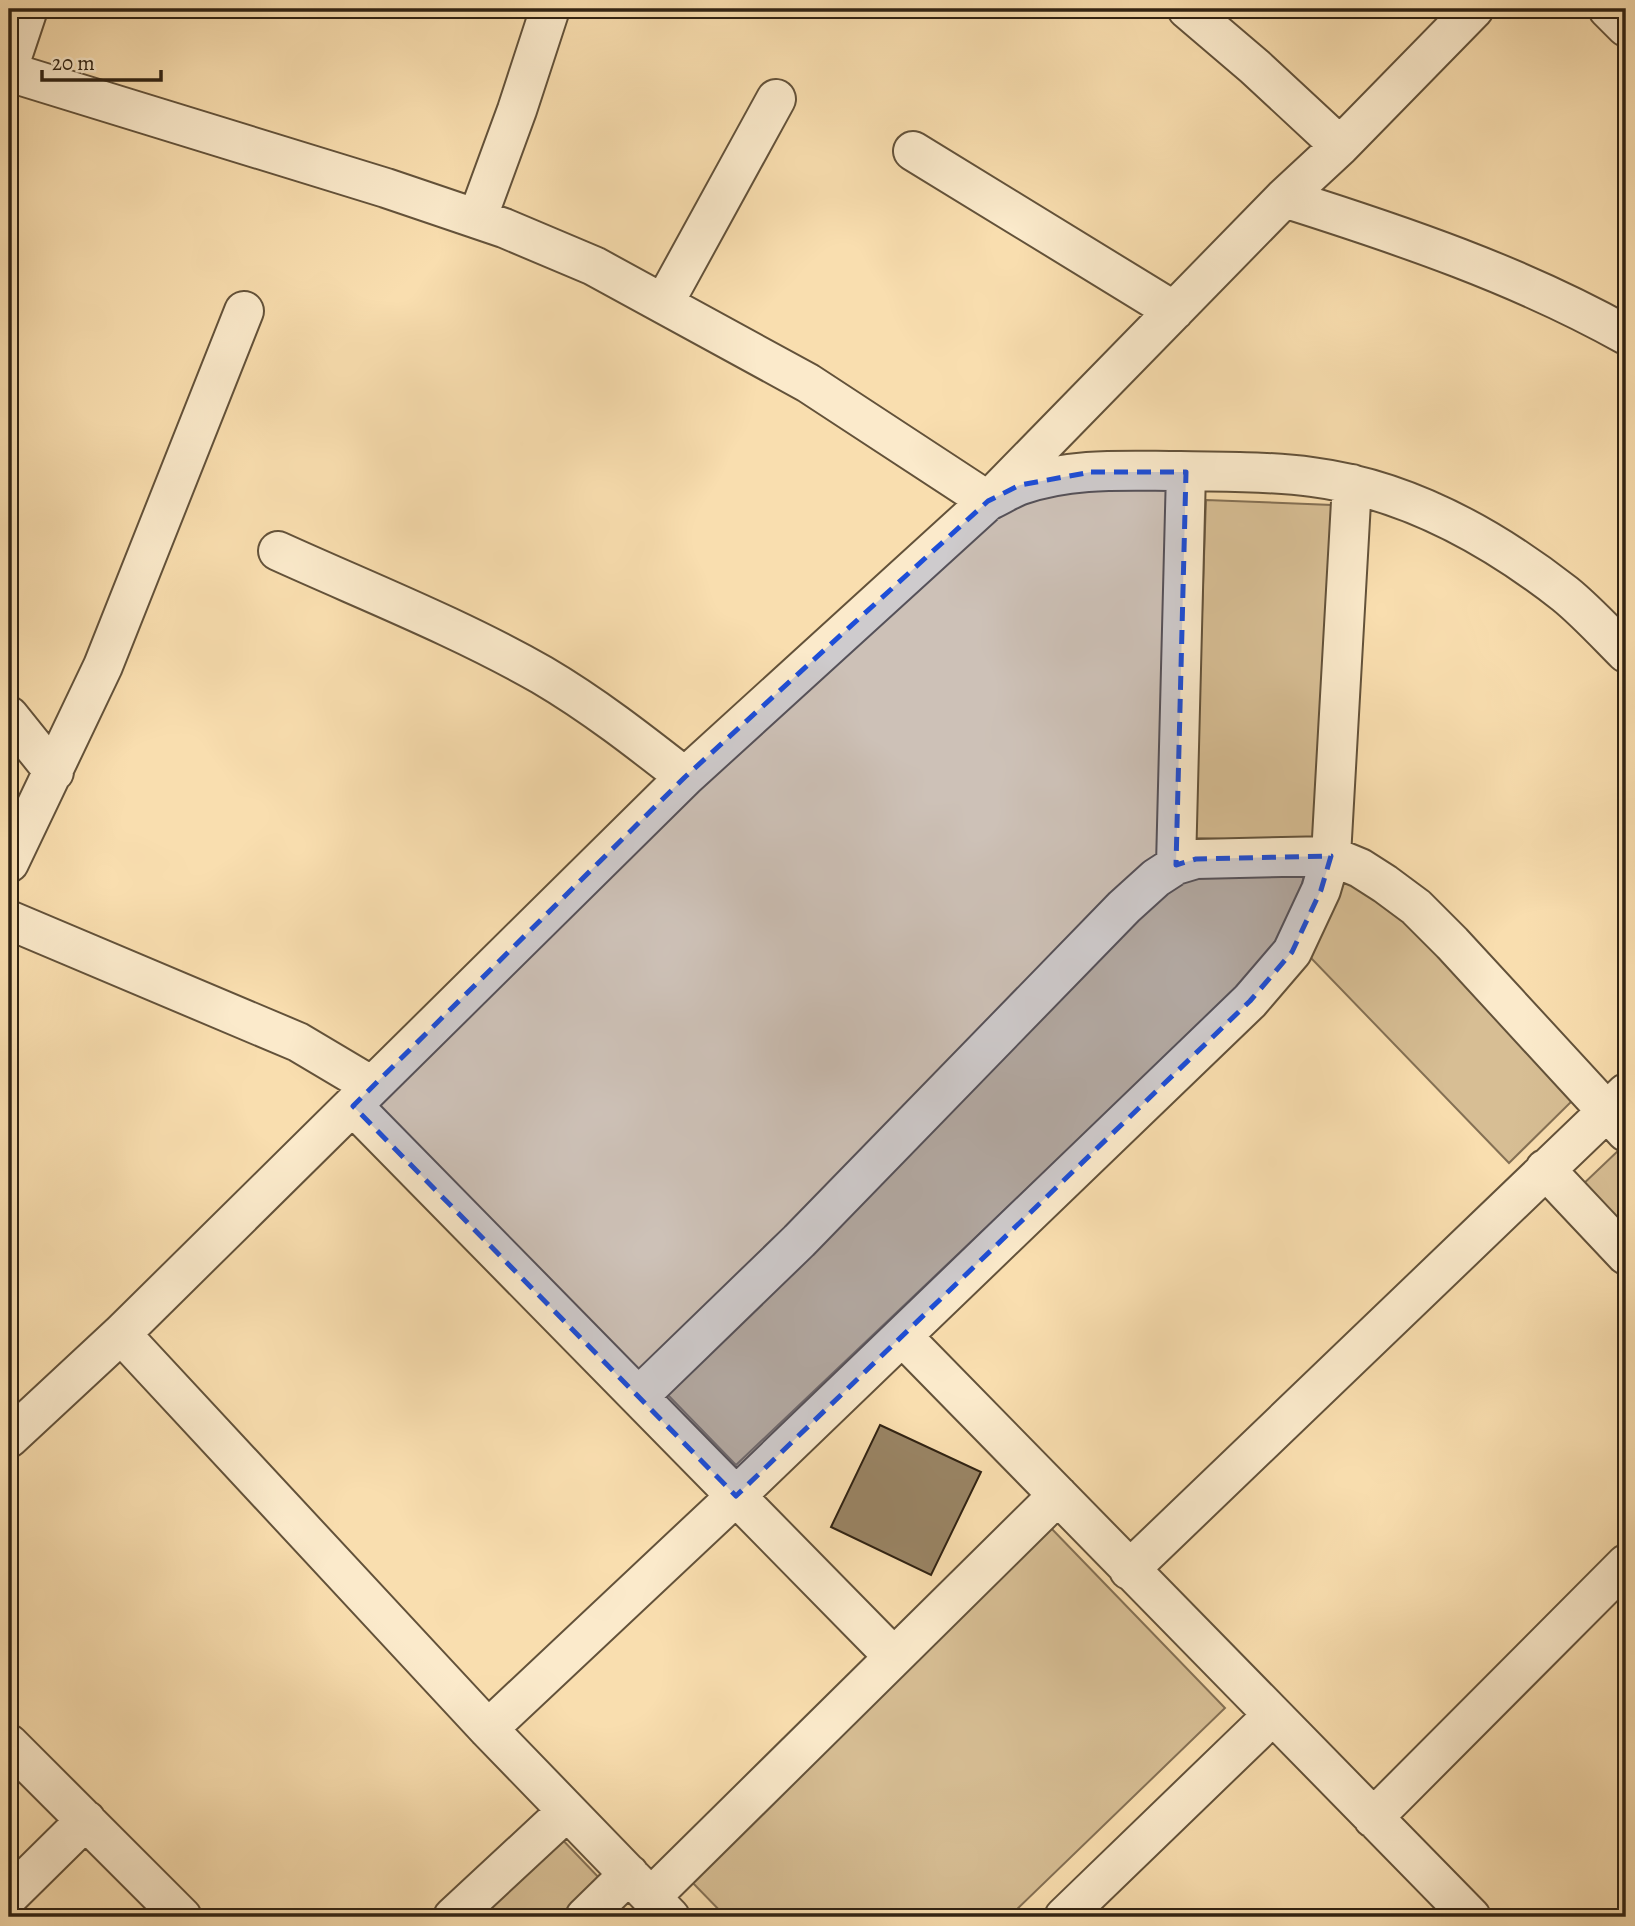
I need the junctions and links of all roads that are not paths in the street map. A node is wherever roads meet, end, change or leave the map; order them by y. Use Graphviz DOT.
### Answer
graph roads {
  1 [pos="28,9"];
  2 [pos="550,9"];
  3 [pos="1187,9"];
  4 [pos="1474,9"];
  5 [pos="1608,9"];
  6 [pos="1626,27"];
  7 [pos="9,66"];
  8 [pos="9,72"];
  9 [pos="776,99"];
  10 [pos="1340,146"];
  11 [pos="913,151"];
  12 [pos="1284,198"];
  13 [pos="477,219"];
  14 [pos="664,303"];
  15 [pos="1174,310"];
  16 [pos="244,312"];
  17 [pos="1626,335"];
  18 [pos="1186,471"];
  19 [pos="1352,484"];
  20 [pos="988,501"];
  21 [pos="278,551"];
  22 [pos="1626,653"];
  23 [pos="9,716"];
  24 [pos="54,772"];
  25 [pos="685,777"];
  26 [pos="1331,856"];
  27 [pos="9,863"];
  28 [pos="1176,866"];
  29 [pos="9,920"];
  30 [pos="362,1096"];
  31 [pos="1620,1112"];
  32 [pos="1545,1169"];
  33 [pos="1626,1255"];
  34 [pos="121,1334"];
  35 [pos="902,1336"];
  36 [pos="639,1396"];
  37 [pos="9,1438"];
  38 [pos="736,1496"];
  39 [pos="1058,1496"];
  40 [pos="1129,1570"];
  41 [pos="1621,1581"];
  42 [pos="894,1657"];
  43 [pos="1273,1715"];
  44 [pos="488,1730"];
  45 [pos="9,1744"];
  46 [pos="567,1811"];
  47 [pos="1373,1818"];
  48 [pos="86,1820"];
  49 [pos="9,1896"];
  50 [pos="650,1896"];
  51 [pos="182,1917"];
  52 [pos="453,1917"];
  53 [pos="585,1917"];
  54 [pos="1064,1917"];
  55 [pos="1471,1917"];
  1 -- 7 [label="street"];
  2 -- 13 [label="street"];
  3 -- 10 [label="street"];
  4 -- 10 [label="street"];
  5 -- 6 [label="street"];
  8 -- 13 [label="street"];
  9 -- 14 [label="street"];
  10 -- 12 [label="street"];
  11 -- 15 [label="street"];
  12 -- 15 [label="street"];
  12 -- 17 [label="street"];
  13 -- 14 [label="street"];
  14 -- 20 [label="street"];
  15 -- 20 [label="street"];
  16 -- 24 [label="street"];
  18 -- 19 [label="street"];
  18 -- 20 [label="street"];
  18 -- 28 [label="street"];
  19 -- 22 [label="street"];
  19 -- 26 [label="street"];
  20 -- 25 [label="street"];
  21 -- 25 [label="street"];
  23 -- 24 [label="street"];
  24 -- 27 [label="street"];
  25 -- 30 [label="street"];
  26 -- 28 [label="street"];
  26 -- 31 [label="street"];
  26 -- 35 [label="street"];
  28 -- 36 [label="street"];
  29 -- 30 [label="street"];
  30 -- 34 [label="street"];
  30 -- 36 [label="street"];
  31 -- 32 [label="street"];
  32 -- 33 [label="street"];
  32 -- 40 [label="street"];
  34 -- 37 [label="street"];
  34 -- 44 [label="street"];
  35 -- 38 [label="street"];
  35 -- 39 [label="street"];
  36 -- 38 [label="street"];
  38 -- 42 [label="street"];
  38 -- 44 [label="street"];
  39 -- 40 [label="street"];
  39 -- 42 [label="street"];
  40 -- 43 [label="street"];
  41 -- 47 [label="street"];
  42 -- 50 [label="street"];
  43 -- 47 [label="street"];
  43 -- 54 [label="street"];
  44 -- 46 [label="street"];
  45 -- 48 [label="street"];
  46 -- 50 [label="street"];
  46 -- 52 [label="street"];
  47 -- 55 [label="street"];
  48 -- 49 [label="street"];
  48 -- 51 [label="street"];
  50 -- 53 [label="street"];
}
